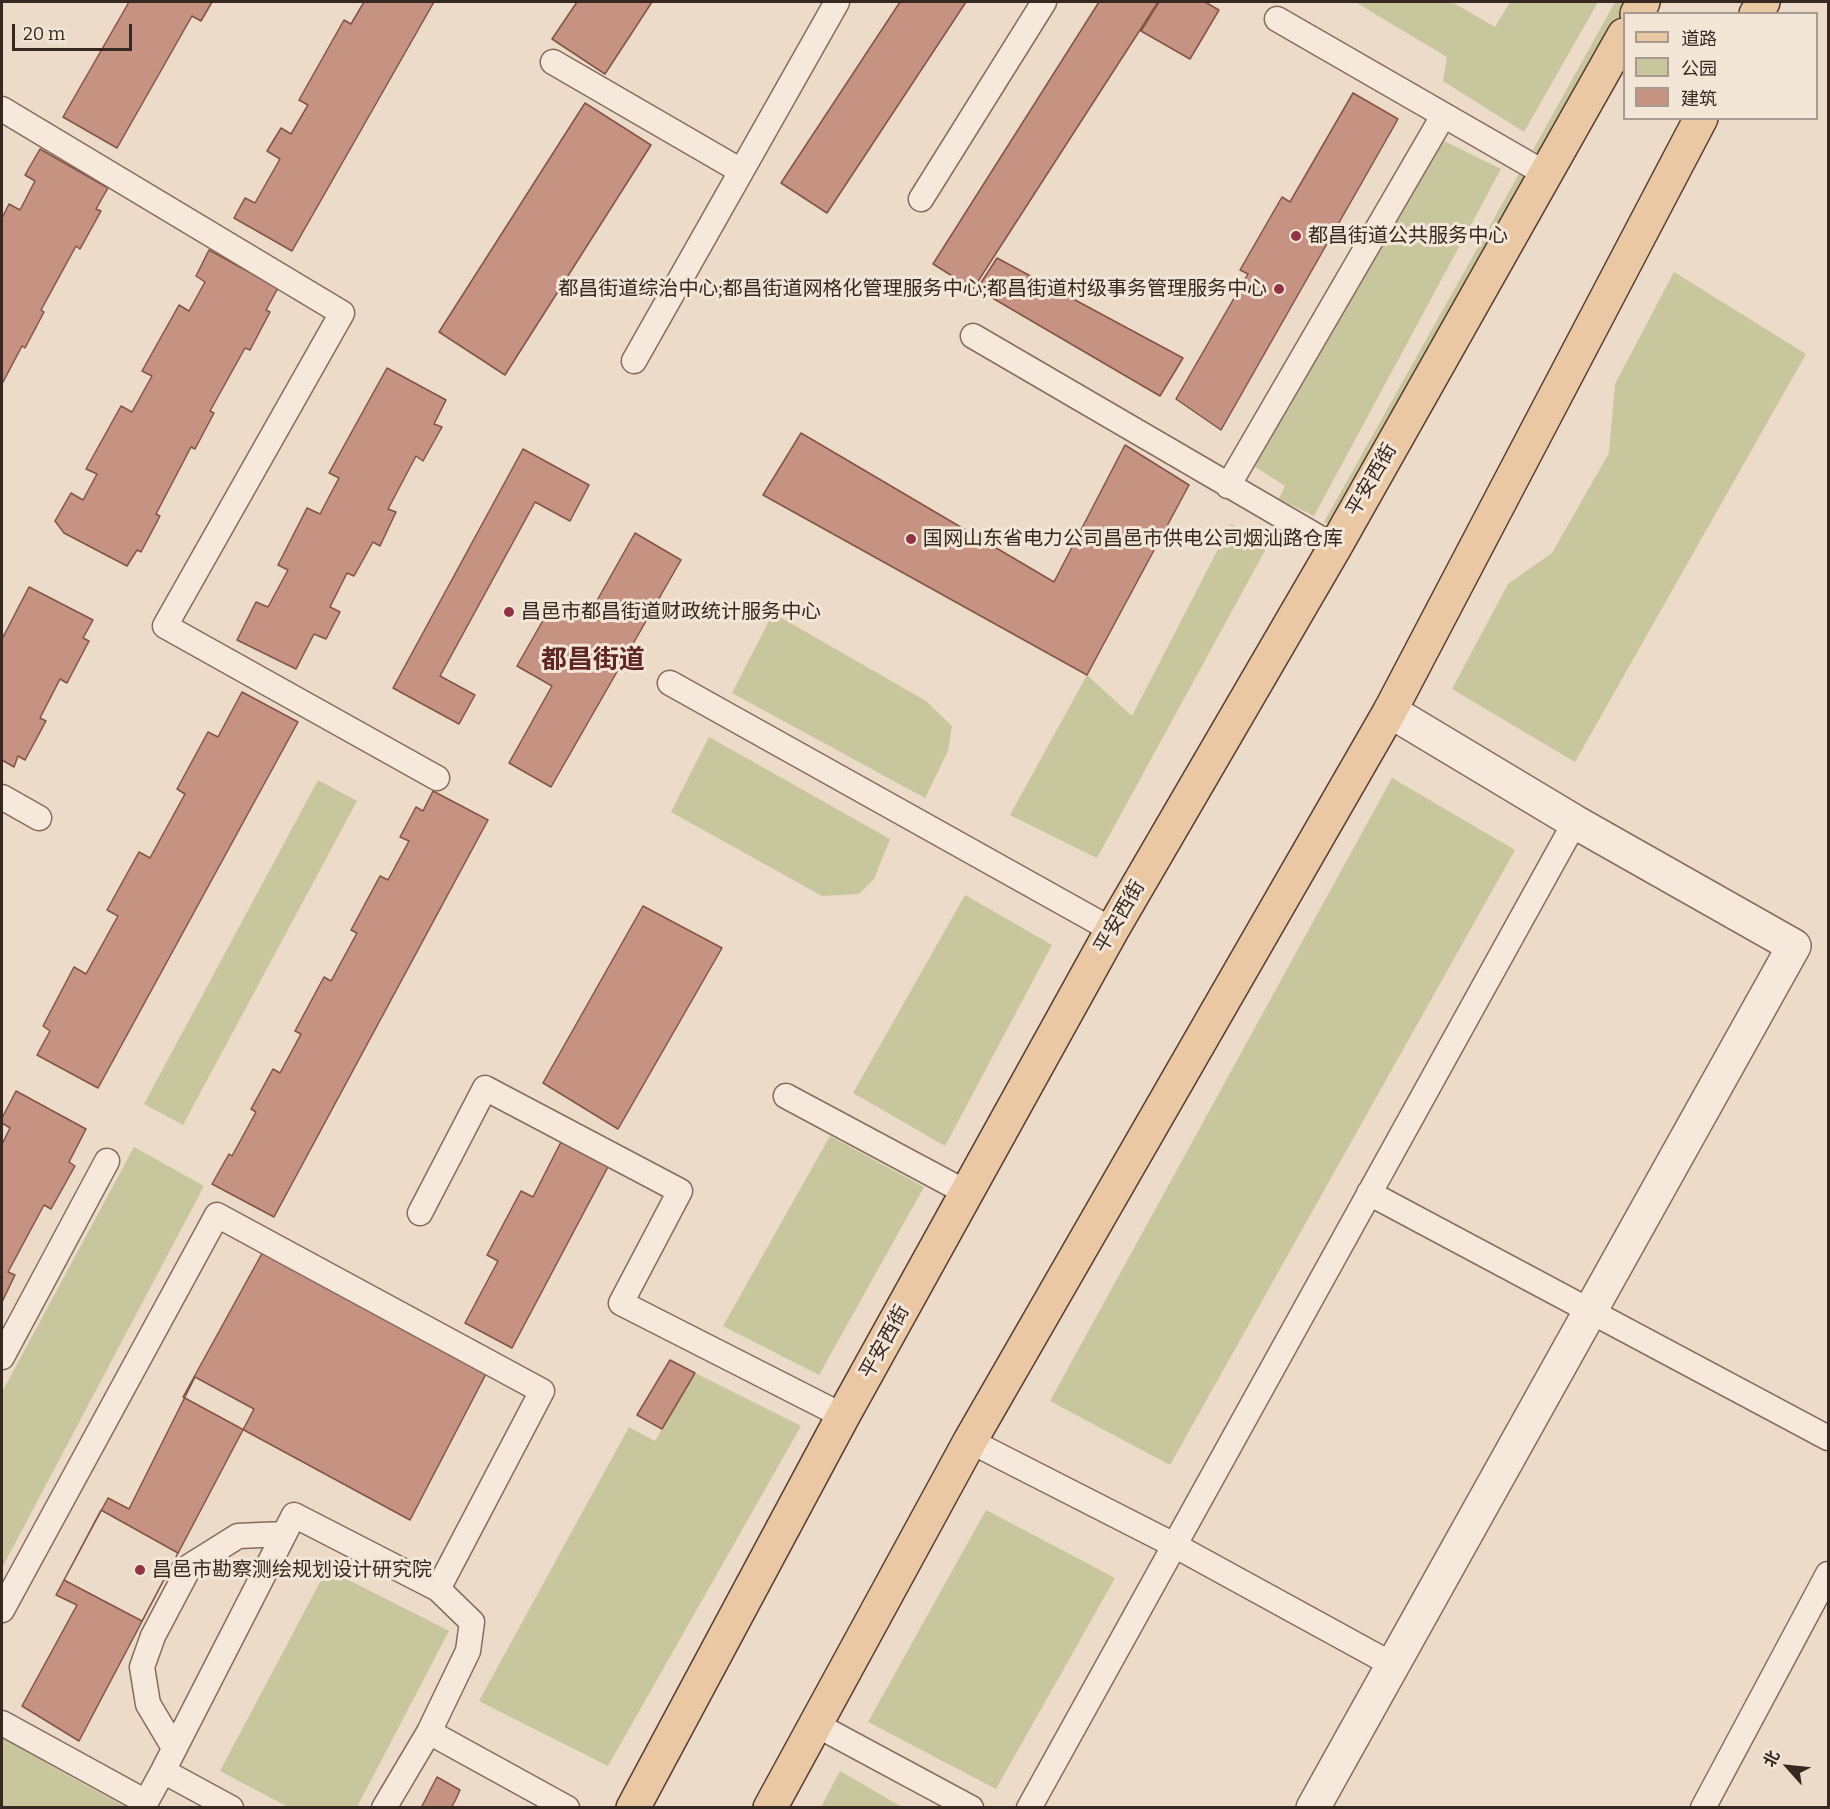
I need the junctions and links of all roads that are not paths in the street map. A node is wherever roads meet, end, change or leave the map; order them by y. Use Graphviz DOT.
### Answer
graph roads {
  1 [pos="837,2"];
  2 [pos="1044,2"];
  3 [pos="1277,19"];
  4 [pos="1623,37"];
  5 [pos="553,62"];
  6 [pos="2,109"];
  7 [pos="1443,116"];
  8 [pos="1700,120"];
  9 [pos="741,171"];
  10 [pos="1546,174"];
  11 [pos="921,199"];
  12 [pos="973,336"];
  13 [pos="634,362"];
  14 [pos="1228,486"];
  15 [pos="1335,547"];
  16 [pos="670,683"];
  17 [pos="1390,711"];
  18 [pos="437,778"];
  19 [pos="2,797"];
  20 [pos="39,818"];
  21 [pos="1575,822"];
  22 [pos="1112,930"];
  23 [pos="786,1096"];
  24 [pos="107,1161"];
  25 [pos="967,1193"];
  26 [pos="1369,1193"];
  27 [pos="420,1213"];
  28 [pos="1590,1312"];
  29 [pos="2,1357"];
  30 [pos="843,1416"];
  31 [pos="1828,1438"];
  32 [pos="970,1441"];
  33 [pos="284,1534"];
  34 [pos="1174,1545"];
  35 [pos="1828,1574"];
  36 [pos="438,1589"];
  37 [pos="2,1610"];
  38 [pos="1393,1665"];
  39 [pos="2,1722"];
  40 [pos="815,1724"];
  41 [pos="429,1732"];
  42 [pos="173,1746"];
  43 [pos="163,1771"];
  44 [pos="231,1808"];
  45 [pos="384,1808"];
  46 [pos="567,1808"];
  47 [pos="633,1808"];
  48 [pos="770,1808"];
  49 [pos="971,1808"];
  50 [pos="1029,1808"];
  51 [pos="1313,1808"];
  52 [pos="1703,1808"];
  1 -- 9 [label="lane"];
  2 -- 11 [label="lane"];
  3 -- 7 [label="lane"];
  4 -- 10 [label="main road, 平安西街"];
  5 -- 9 [label="lane"];
  6 -- 18 [label="lane"];
  7 -- 10 [label="lane"];
  7 -- 14 [label="lane"];
  8 -- 17 [label="main road"];
  9 -- 13 [label="lane"];
  10 -- 15 [label="main road, 平安西街"];
  12 -- 14 [label="lane"];
  14 -- 15 [label="lane"];
  15 -- 22 [label="main road, 平安西街"];
  16 -- 22 [label="lane"];
  17 -- 21 [label="street"];
  17 -- 32 [label="main road"];
  19 -- 20 [label="lane"];
  21 -- 26 [label="lane"];
  21 -- 28 [label="street"];
  22 -- 25 [label="main road, 平安西街"];
  23 -- 25 [label="lane"];
  24 -- 29 [label="lane"];
  25 -- 30 [label="main road, 平安西街"];
  26 -- 28 [label="lane"];
  26 -- 34 [label="lane"];
  27 -- 30 [label="lane"];
  28 -- 31 [label="lane"];
  28 -- 38 [label="street"];
  30 -- 47 [label="main road, 平安西街"];
  32 -- 34 [label="lane"];
  32 -- 40 [label="main road"];
  33 -- 36 [label="lane"];
  33 -- 42 [label="lane"];
  33 -- 42 [label="lane"];
  34 -- 38 [label="lane"];
  34 -- 50 [label="lane"];
  35 -- 52 [label="lane"];
  36 -- 37 [label="lane"];
  36 -- 41 [label="lane"];
  38 -- 51 [label="street"];
  39 -- 43 [label="lane"];
  40 -- 48 [label="main road"];
  40 -- 49 [label="lane"];
  41 -- 45 [label="lane"];
  41 -- 46 [label="lane"];
  42 -- 43 [label="lane"];
  43 -- 44 [label="lane"];
}
